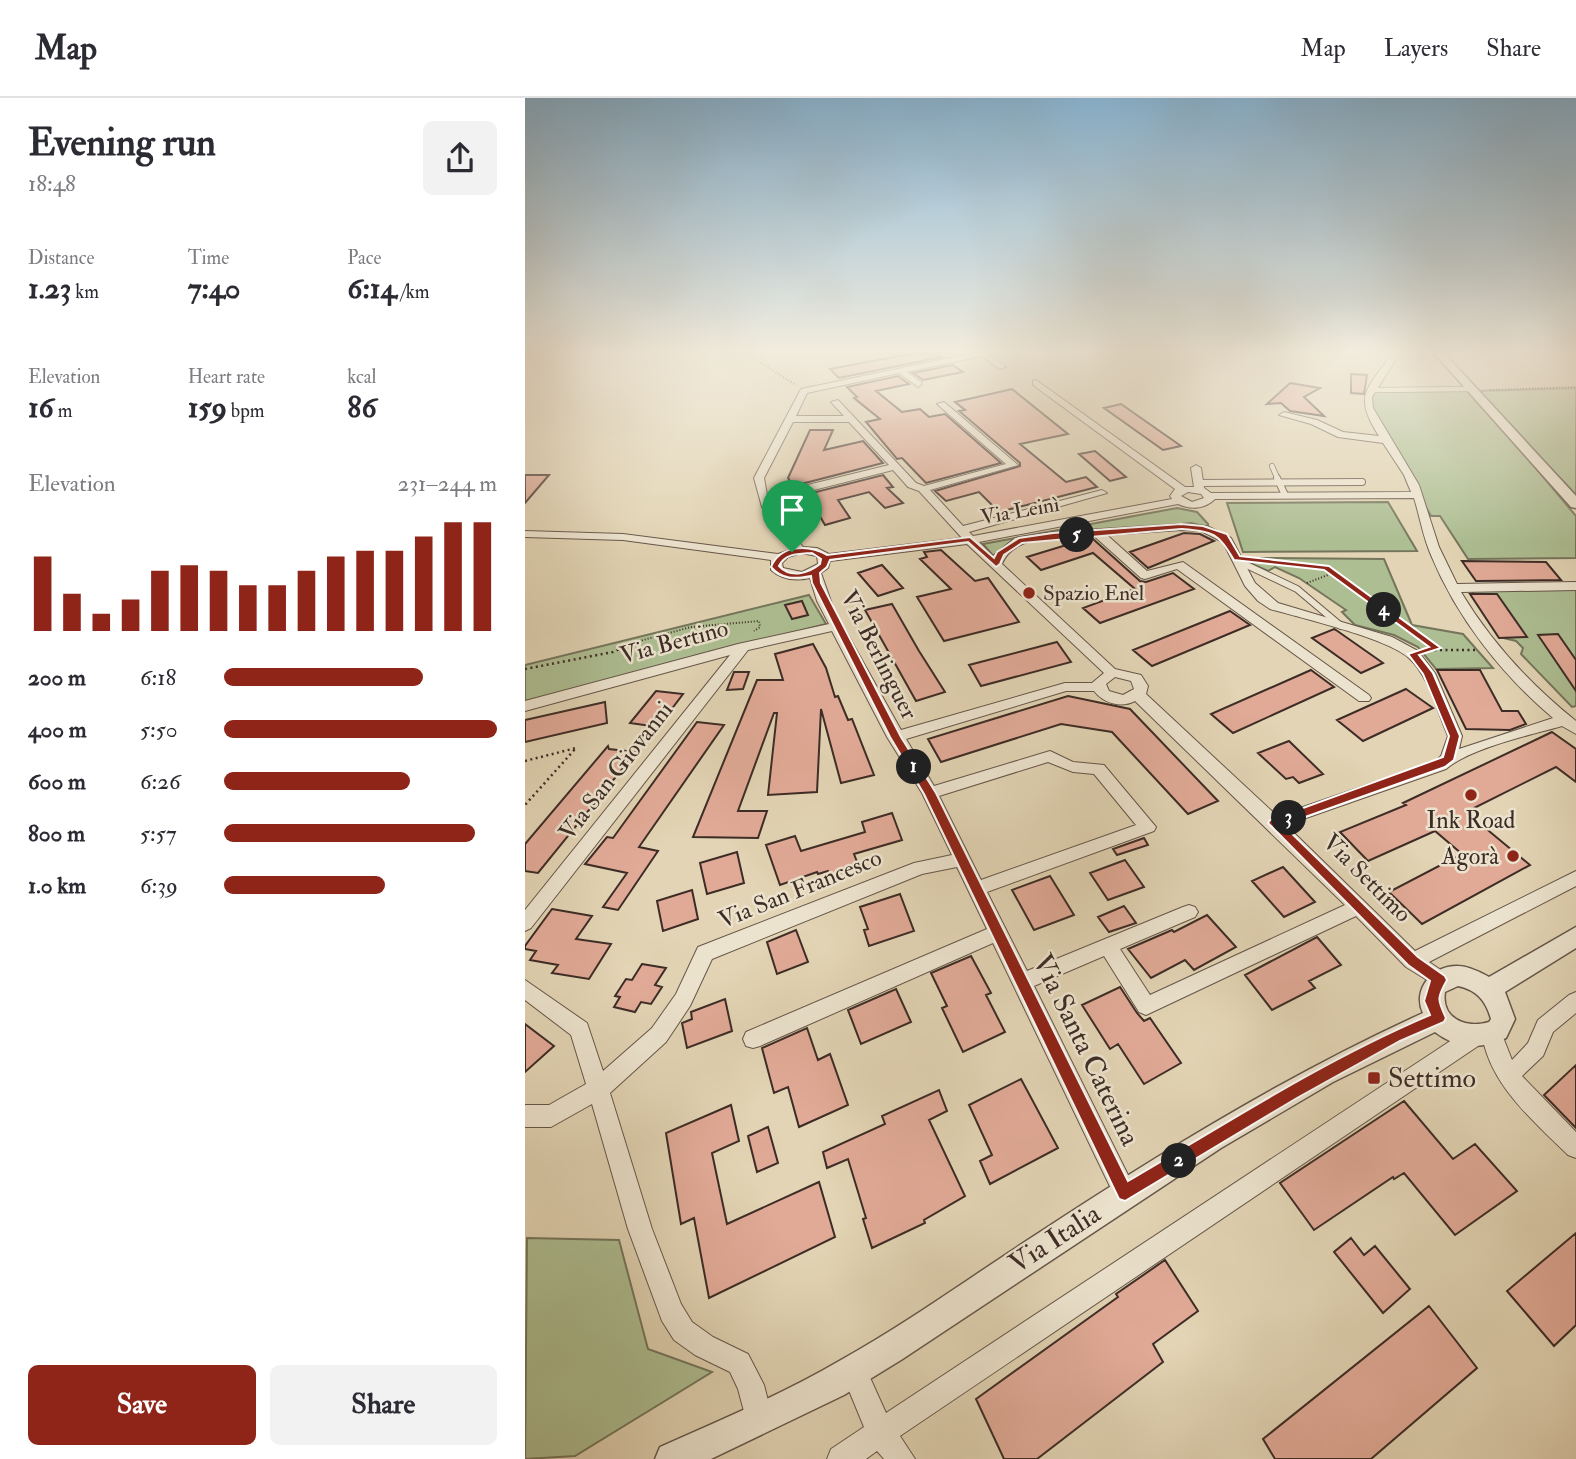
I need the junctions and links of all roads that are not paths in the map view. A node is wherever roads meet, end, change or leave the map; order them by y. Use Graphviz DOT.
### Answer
graph roads {
  1 [pos="850,417"];
  2 [pos="956,417"];
  3 [pos="1080,417"];
  4 [pos="1290,417"];
  5 [pos="1373,417"];
  6 [pos="1497,417"];
  7 [pos="788,419"];
  8 [pos="852,419"];
  9 [pos="1386,440"];
  10 [pos="1272,466"];
  11 [pos="895,467"];
  12 [pos="1196,468"];
  13 [pos="1279,482"];
  14 [pos="1362,482"];
  15 [pos="1199,486"];
  16 [pos="923,489"];
  17 [pos="1101,493"];
  18 [pos="1285,495"];
  19 [pos="1417,495"];
  20 [pos="1181,496"];
  21 [pos="1210,496"];
  22 [pos="764,499"];
  23 [pos="1576,504"];
  24 [pos="1058,505"];
  25 [pos="1200,505"];
  26 [pos="1077,520"];
  27 [pos="1098,533"];
  28 [pos="525,534"];
  29 [pos="966,535"];
  30 [pos="1224,536"];
  31 [pos="800,550"];
  32 [pos="779,558"];
  33 [pos="825,558"];
  34 [pos="1237,560"];
  35 [pos="996,564"];
  36 [pos="812,577"];
  37 [pos="1576,586"];
  38 [pos="1454,588"];
  39 [pos="837,626"];
  40 [pos="1341,626"];
  41 [pos="746,641"];
  42 [pos="1112,673"];
  43 [pos="1099,687"];
  44 [pos="1138,695"];
  45 [pos="1364,698"];
  46 [pos="525,706"];
  47 [pos="1570,724"];
  48 [pos="895,737"];
  49 [pos="1448,760"];
  50 [pos="930,793"];
  51 [pos="1274,823"];
  52 [pos="961,860"];
  53 [pos="1576,878"];
  54 [pos="976,889"];
  55 [pos="1359,906"];
  56 [pos="1189,912"];
  57 [pos="525,923"];
  58 [pos="996,933"];
  59 [pos="1576,936"];
  60 [pos="1108,946"];
  61 [pos="1413,961"];
  62 [pos="1440,980"];
  63 [pos="1022,982"];
  64 [pos="525,989"];
  65 [pos="1489,989"];
  66 [pos="1576,1001"];
  67 [pos="1439,1018"];
  68 [pos="1483,1036"];
  69 [pos="753,1039"];
  70 [pos="1507,1073"];
  71 [pos="598,1089"];
  72 [pos="525,1116"];
  73 [pos="1576,1147"];
  74 [pos="1125,1193"];
  75 [pos="854,1371"];
  76 [pos="759,1420"];
  77 [pos="880,1432"];
  78 [pos="672,1459"];
  79 [pos="841,1459"];
  80 [pos="901,1459"];
  1 -- 8 [label="street"];
  2 -- 16 [label="street"];
  3 -- 20 [label="street"];
  4 -- 9 [label="street"];
  5 -- 9 [label="street"];
  6 -- 23 [label="street"];
  7 -- 8 [label="street"];
  7 -- 22 [label="street"];
  8 -- 11 [label="street"];
  9 -- 19 [label="street"];
  10 -- 13 [label="lane"];
  11 -- 16 [label="street"];
  11 -- 22 [label="street"];
  12 -- 15 [label="street"];
  13 -- 14 [label="lane"];
  13 -- 15 [label="lane"];
  13 -- 18 [label="lane"];
  15 -- 20 [label="street"];
  15 -- 21 [label="street"];
  16 -- 29 [label="street"];
  17 -- 24 [label="street"];
  18 -- 19 [label="street"];
  18 -- 21 [label="street"];
  19 -- 38 [label="street"];
  20 -- 25 [label="street"];
  20 -- 26 [label="street, Via Leinì"];
  21 -- 25 [label="street"];
  22 -- 31 [label="street"];
  24 -- 26 [label="street"];
  24 -- 29 [label="street"];
  25 -- 30 [label="street"];
  26 -- 29 [label="street, Via Leinì"];
  27 -- 30 [label="street"];
  27 -- 35 [label="street"];
  27 -- 45 [label="street"];
  28 -- 32 [label="street"];
  29 -- 33 [label="street, Via Leinì"];
  29 -- 35 [label="street"];
  30 -- 34 [label="street"];
  31 -- 32 [label="street"];
  31 -- 33 [label="street"];
  32 -- 36 [label="street"];
  33 -- 36 [label="street"];
  34 -- 40 [label="lane"];
  34 -- 40 [label="street"];
  35 -- 42 [label="street"];
  36 -- 39 [label="street, Via Berlinguer"];
  37 -- 38 [label="street"];
  38 -- 47 [label="street"];
  39 -- 41 [label="street, Via Bertino"];
  39 -- 48 [label="street, Via Berlinguer"];
  40 -- 49 [label="street"];
  41 -- 46 [label="street, Via Bertino"];
  41 -- 57 [label="street, Via San Giovanni"];
  42 -- 43 [label="street"];
  42 -- 44 [label="street"];
  43 -- 44 [label="street"];
  43 -- 48 [label="street"];
  44 -- 51 [label="street, Via Settimo"];
  47 -- 49 [label="street"];
  48 -- 50 [label="street, Via Berlinguer"];
  49 -- 51 [label="street"];
  50 -- 52 [label="street, Via Berlinguer"];
  50 -- 54 [label="street"];
  51 -- 55 [label="street, Via Settimo"];
  52 -- 54 [label="street, Via Santa Caterina"];
  52 -- 71 [label="street, Via San Francesco"];
  53 -- 61 [label="street"];
  54 -- 58 [label="street, Via Santa Caterina"];
  55 -- 60 [label="street"];
  55 -- 61 [label="street, Via Settimo"];
  56 -- 60 [label="street"];
  58 -- 63 [label="street, Via Santa Caterina"];
  58 -- 69 [label="street"];
  59 -- 65 [label="street"];
  60 -- 63 [label="street"];
  61 -- 62 [label="street, Via Settimo"];
  62 -- 65 [label="street"];
  62 -- 67 [label="street"];
  63 -- 74 [label="street, Via Santa Caterina"];
  64 -- 71 [label="street"];
  65 -- 68 [label="street"];
  66 -- 70 [label="street"];
  67 -- 68 [label="street"];
  67 -- 74 [label="street, Via Italia"];
  68 -- 70 [label="street"];
  68 -- 77 [label="street"];
  70 -- 73 [label="street"];
  71 -- 72 [label="street, Via San Francesco"];
  71 -- 76 [label="street"];
  74 -- 75 [label="street, Via Italia"];
  75 -- 76 [label="street, Via Italia"];
  75 -- 77 [label="street"];
  76 -- 78 [label="street, Via Italia"];
  77 -- 79 [label="street"];
  77 -- 80 [label="street"];
}
